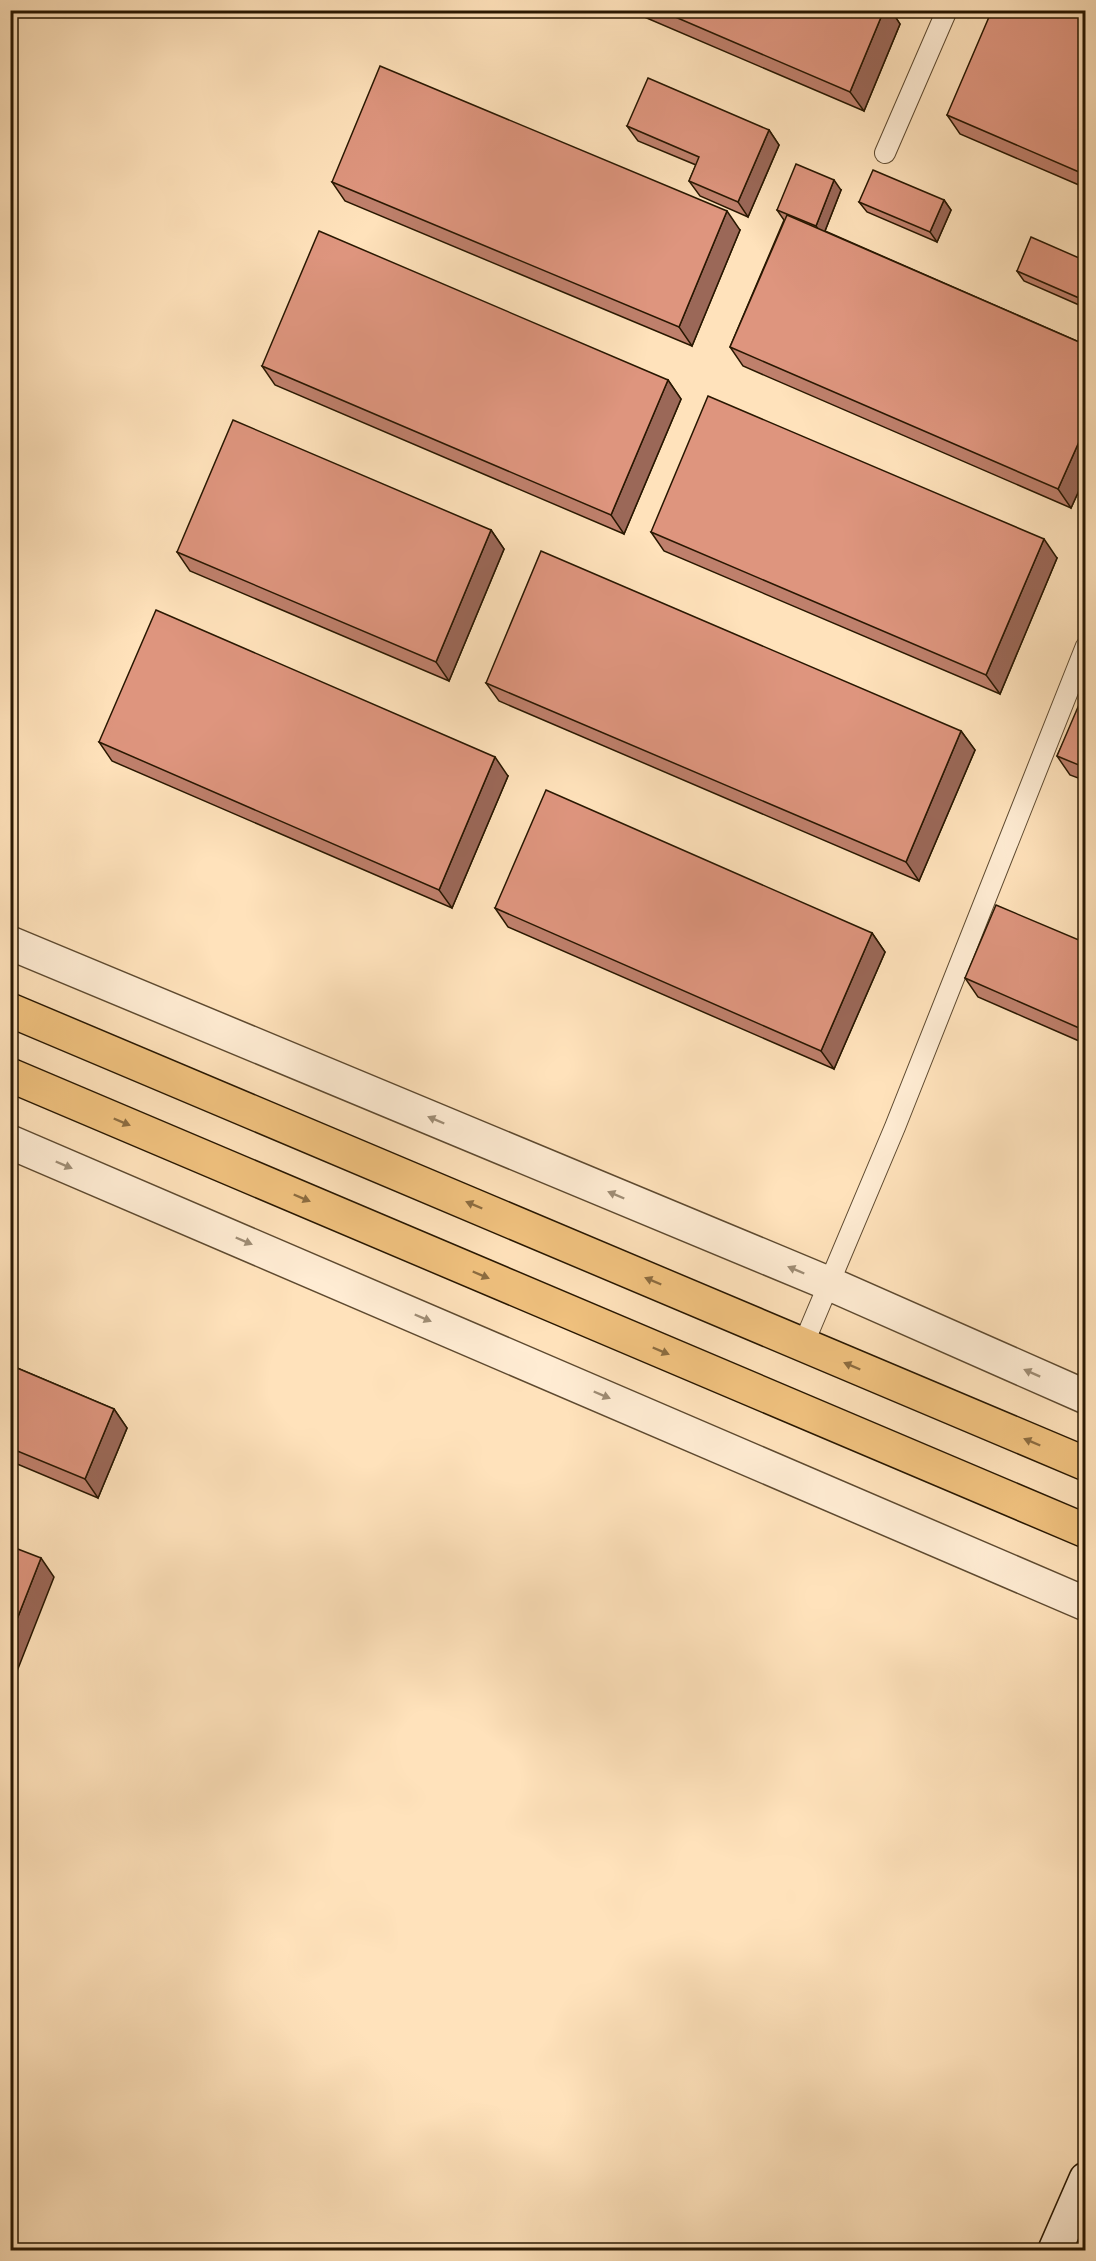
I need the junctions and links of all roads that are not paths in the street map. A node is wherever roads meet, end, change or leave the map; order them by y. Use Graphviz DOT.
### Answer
graph roads {
  1 [pos="947,10"];
  2 [pos="885,153"];
  3 [pos="1086,646"];
  4 [pos="10,943"];
  5 [pos="10,1010"];
  6 [pos="10,1075"];
  7 [pos="10,1142"];
  8 [pos="830,1284"];
  9 [pos="803,1345"];
  10 [pos="1086,1397"];
  11 [pos="1086,1464"];
  12 [pos="1086,1531"];
  13 [pos="1086,1604"];
  14 [pos="1086,2179"];
  15 [pos="1055,2250"];
  1 -- 2 [label="lane"];
  3 -- 8 [label="lane"];
  8 -- 4 [label="street, one-way"];
  9 -- 5 [label="highway, one-way"];
  6 -- 12 [label="highway, one-way"];
  7 -- 13 [label="street, one-way"];
  8 -- 9 [label="lane"];
  10 -- 8 [label="street, one-way"];
  11 -- 9 [label="highway, one-way"];
  14 -- 15 [label="street"];
}
